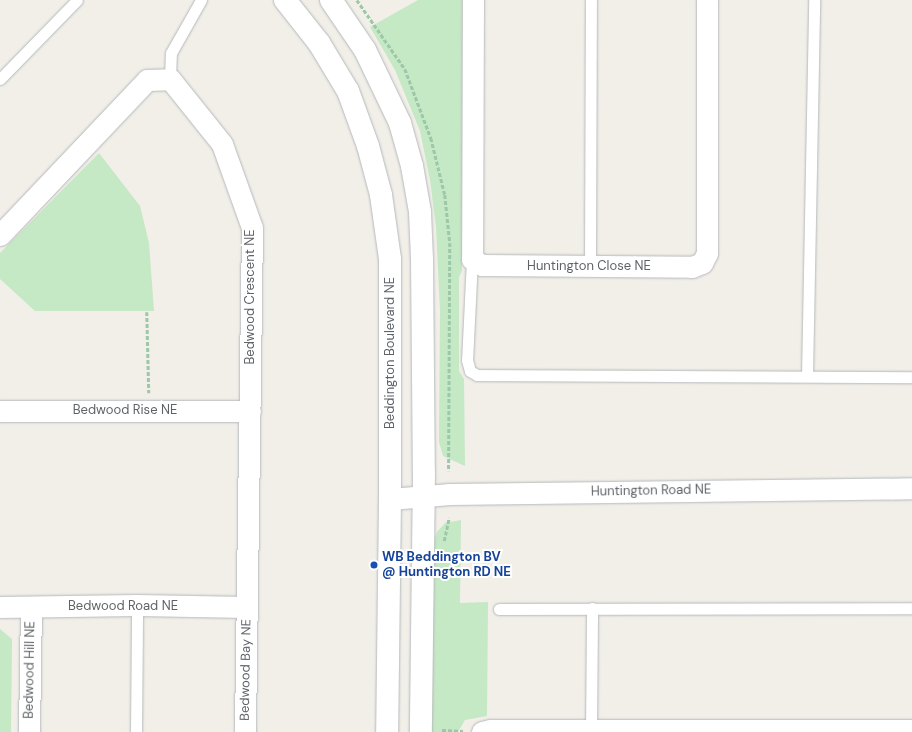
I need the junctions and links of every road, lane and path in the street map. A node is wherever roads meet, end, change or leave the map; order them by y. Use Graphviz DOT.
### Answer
graph roads {
  1 [pos="77,0"];
  2 [pos="201,0"];
  3 [pos="285,0"];
  4 [pos="331,0"];
  5 [pos="473,0"];
  6 [pos="591,0"];
  7 [pos="707,0"];
  8 [pos="814,0"];
  9 [pos="0,79"];
  10 [pos="170,79"];
  11 [pos="0,235"];
  12 [pos="472,259"];
  13 [pos="590,266"];
  14 [pos="147,312"];
  15 [pos="807,376"];
  16 [pos="912,377"];
  17 [pos="150,409"];
  18 [pos="0,411"];
  19 [pos="250,411"];
  20 [pos="912,488"];
  21 [pos="424,496"];
  22 [pos="390,499"];
  23 [pos="137,605"];
  24 [pos="0,607"];
  25 [pos="31,607"];
  26 [pos="247,607"];
  27 [pos="592,608"];
  28 [pos="912,608"];
  29 [pos="499,609"];
  30 [pos="912,730"];
  31 [pos="432,731"];
  32 [pos="591,731"];
  33 [pos="709,731"];
  34 [pos="29,732"];
  35 [pos="136,732"];
  36 [pos="245,732"];
  37 [pos="387,732"];
  38 [pos="470,732"];
  39 [pos="482,732"];
  1 -- 9 [label="lane"];
  2 -- 10 [label="lane"];
  3 -- 22 [label="main road, Beddington Boulevard NE"];
  4 -- 21 [label="main road"];
  5 -- 12 [label="street"];
  6 -- 13 [label="lane"];
  7 -- 13 [label="street, Huntington Close NE"];
  8 -- 15 [label="lane"];
  10 -- 11 [label="street"];
  10 -- 19 [label="street, Bedwood Crescent NE"];
  12 -- 13 [label="street, Huntington Close NE"];
  12 -- 15 [label="lane"];
  14 -- 17 [label="path"];
  15 -- 16 [label="lane"];
  17 -- 18 [label="street, Bedwood Rise NE"];
  17 -- 19 [label="street, Bedwood Rise NE"];
  19 -- 26 [label="street, Bedwood Crescent NE"];
  20 -- 21 [label="street, Huntington Road NE"];
  21 -- 22 [label="street, Huntington Road NE"];
  21 -- 31 [label="main road"];
  22 -- 37 [label="main road, Beddington Boulevard NE"];
  23 -- 25 [label="street, Bedwood Road NE"];
  23 -- 26 [label="street, Bedwood Road NE"];
  23 -- 35 [label="lane"];
  24 -- 25 [label="street, Bedwood Road NE"];
  25 -- 34 [label="street, Bedwood Hill NE"];
  26 -- 36 [label="street, Bedwood Bay NE"];
  27 -- 28 [label="lane"];
  27 -- 29 [label="lane"];
  27 -- 32 [label="lane"];
  30 -- 33 [label="street"];
  31 -- 38 [label="path"];
  32 -- 33 [label="street"];
  32 -- 39 [label="street"];
}
